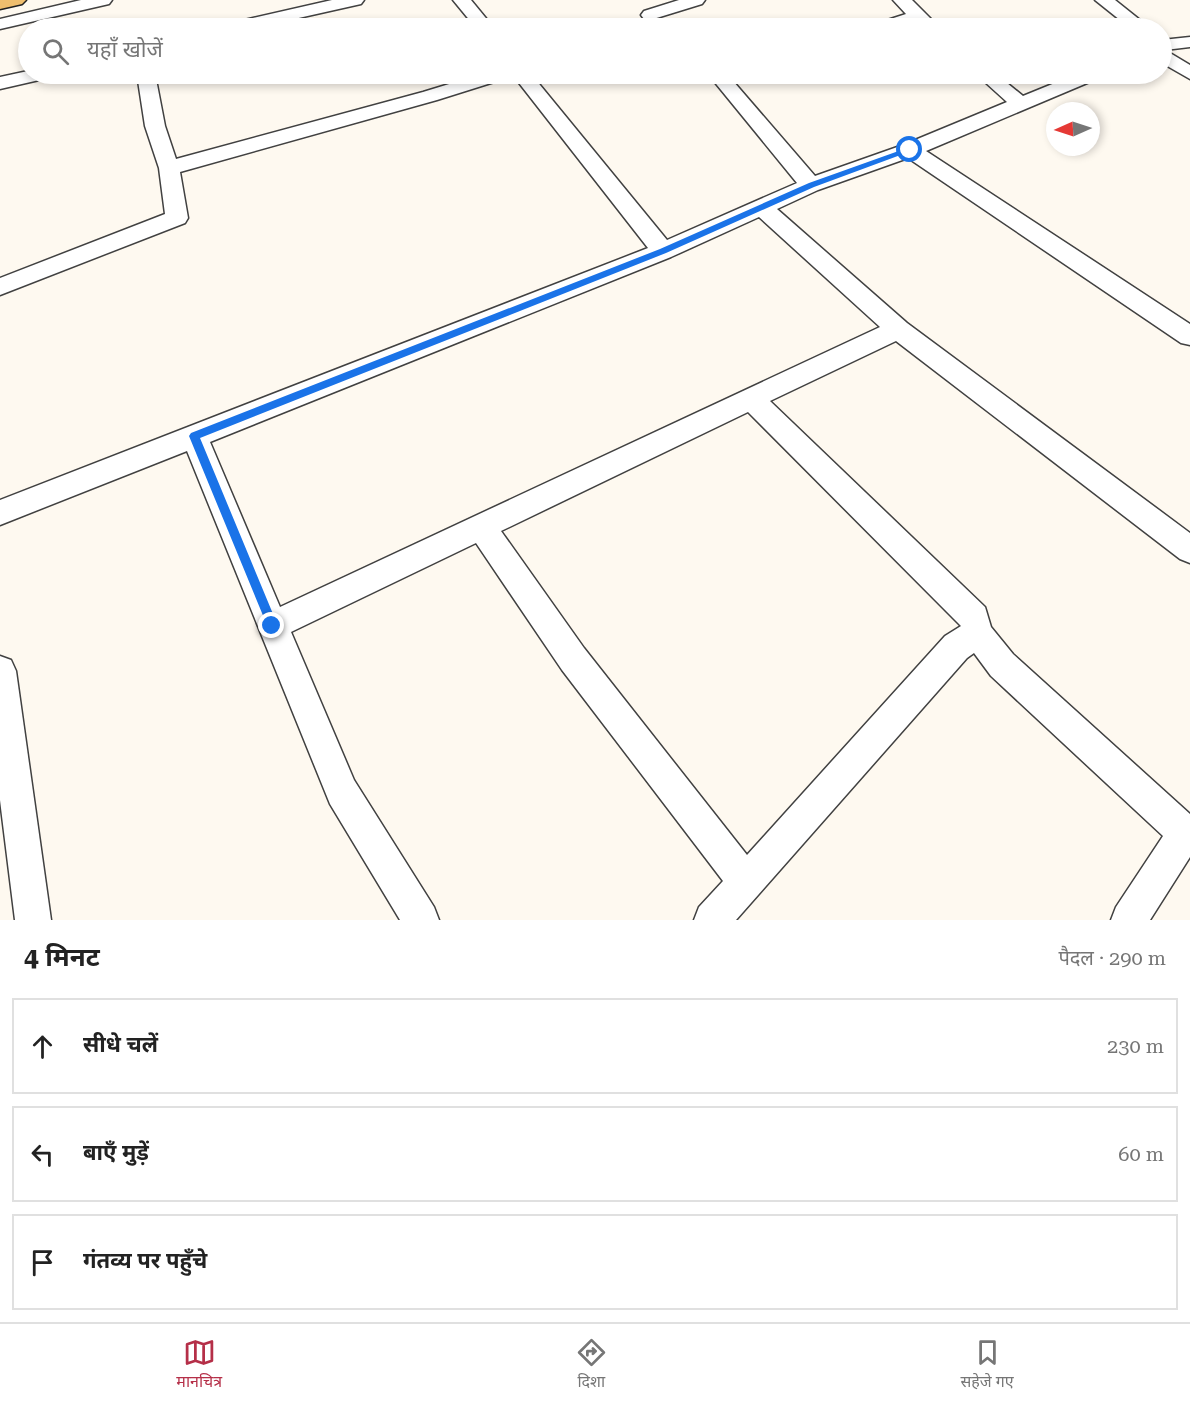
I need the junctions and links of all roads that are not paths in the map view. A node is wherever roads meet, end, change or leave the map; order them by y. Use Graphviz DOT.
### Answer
graph roads {
  1 [pos="15,0"];
  2 [pos="103,0"];
  3 [pos="355,0"];
  4 [pos="462,0"];
  5 [pos="636,0"];
  6 [pos="696,0"];
  7 [pos="902,0"];
  8 [pos="1104,0"];
  9 [pos="0,3"];
  10 [pos="650,15"];
  11 [pos="916,16"];
  12 [pos="26,18"];
  13 [pos="277,18"];
  14 [pos="477,18"];
  15 [pos="654,18"];
  16 [pos="910,18"];
  17 [pos="918,18"];
  18 [pos="1128,18"];
  19 [pos="18,20"];
  20 [pos="0,24"];
  21 [pos="1190,42"];
  22 [pos="1172,44"];
  23 [pos="1172,62"];
  24 [pos="1190,73"];
  25 [pos="18,79"];
  26 [pos="0,83"];
  27 [pos="148,84"];
  28 [pos="468,84"];
  29 [pos="529,84"];
  30 [pos="726,84"];
  31 [pos="997,84"];
  32 [pos="1067,84"];
  33 [pos="1020,103"];
  34 [pos="910,150"];
  35 [pos="169,168"];
  36 [pos="812,185"];
  37 [pos="762,207"];
  38 [pos="663,251"];
  39 [pos="0,287"];
  40 [pos="898,329"];
  41 [pos="1190,336"];
  42 [pos="751,399"];
  43 [pos="194,436"];
  44 [pos="0,513"];
  45 [pos="482,526"];
  46 [pos="1190,550"];
  47 [pos="272,626"];
  48 [pos="977,633"];
  49 [pos="0,671"];
  50 [pos="6,765"];
  51 [pos="1188,835"];
  52 [pos="745,881"];
  53 [pos="33,920"];
  54 [pos="421,920"];
  55 [pos="712,920"];
  56 [pos="1129,920"];
  1 -- 9 [label="main road"];
  2 -- 12 [label="street"];
  3 -- 13 [label="street"];
  4 -- 14 [label="street"];
  5 -- 10 [label="street"];
  6 -- 10 [label="street"];
  7 -- 11 [label="street"];
  8 -- 18 [label="street"];
  10 -- 15 [label="street"];
  11 -- 16 [label="street"];
  11 -- 17 [label="street"];
  19 -- 20 [label="street"];
  21 -- 22 [label="street"];
  23 -- 24 [label="street"];
  25 -- 26 [label="street"];
  27 -- 35 [label="street"];
  28 -- 35 [label="street"];
  29 -- 38 [label="street"];
  30 -- 36 [label="street"];
  31 -- 33 [label="street"];
  32 -- 33 [label="street"];
  33 -- 34 [label="street"];
  34 -- 36 [label="street"];
  34 -- 41 [label="street"];
  35 -- 39 [label="street"];
  36 -- 37 [label="street"];
  37 -- 38 [label="street"];
  37 -- 40 [label="street"];
  38 -- 43 [label="street"];
  40 -- 42 [label="street"];
  40 -- 46 [label="street"];
  42 -- 45 [label="street"];
  42 -- 48 [label="street"];
  43 -- 44 [label="street"];
  43 -- 47 [label="street"];
  45 -- 47 [label="street"];
  45 -- 52 [label="street"];
  47 -- 54 [label="street"];
  48 -- 51 [label="street"];
  48 -- 52 [label="street"];
  49 -- 50 [label="street"];
  50 -- 53 [label="street"];
  51 -- 56 [label="street"];
  52 -- 55 [label="street"];
}
